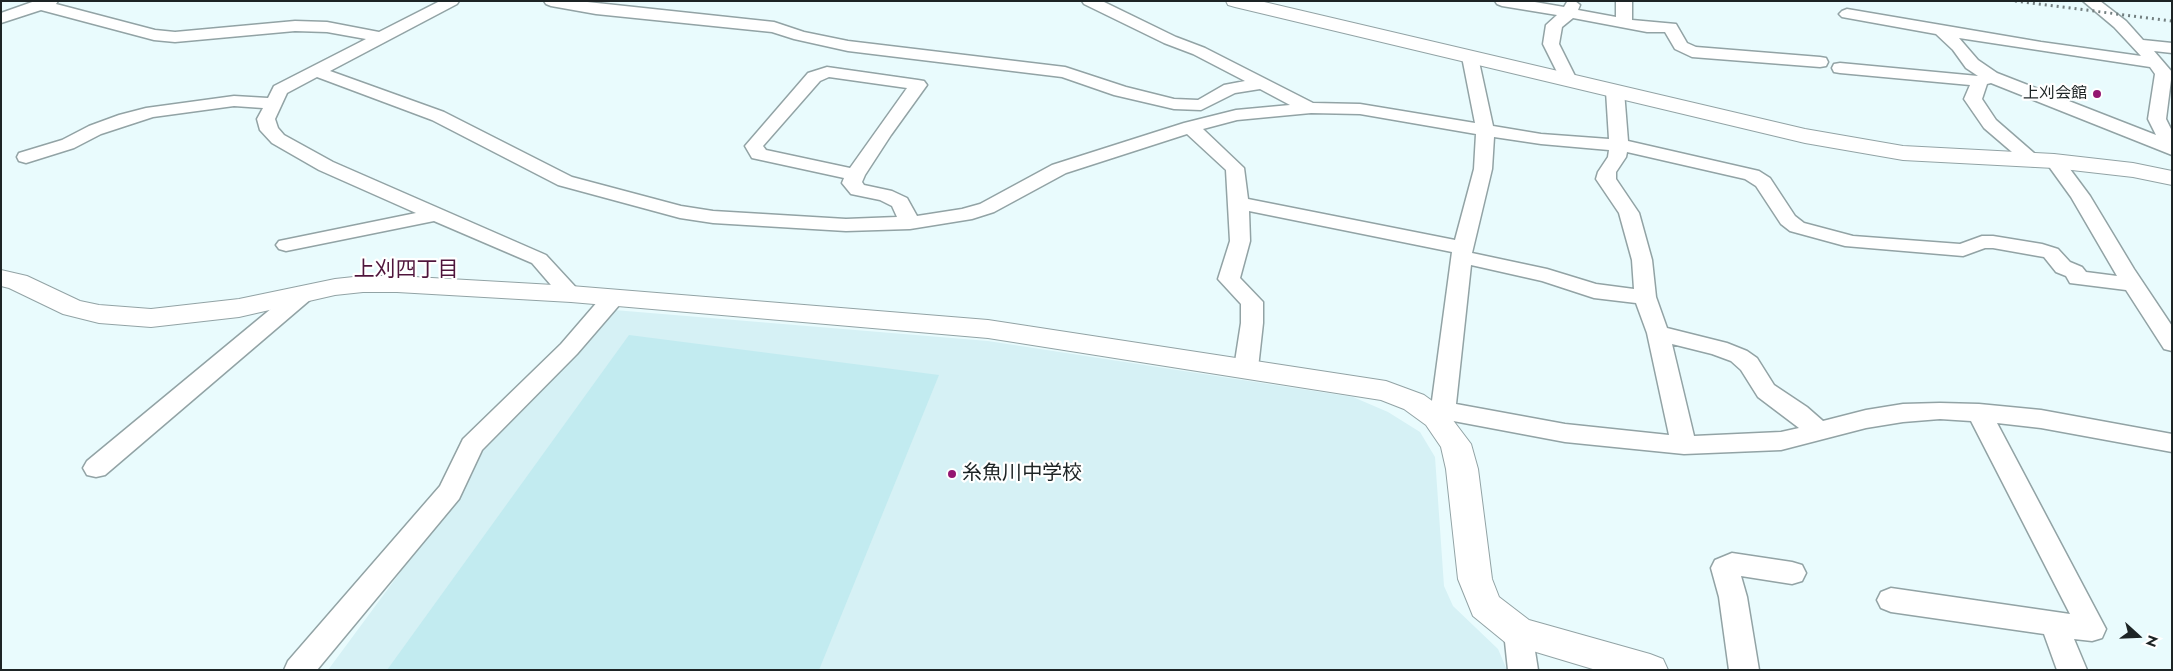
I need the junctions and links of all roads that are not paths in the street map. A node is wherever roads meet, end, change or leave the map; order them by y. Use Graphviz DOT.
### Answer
graph roads {
  1 [pos="452,1"];
  2 [pos="551,1"];
  3 [pos="1089,1"];
  4 [pos="1235,1"];
  5 [pos="1502,1"];
  6 [pos="1624,1"];
  7 [pos="2090,1"];
  8 [pos="46,3"];
  9 [pos="1571,7"];
  10 [pos="1847,14"];
  11 [pos="1,18"];
  12 [pos="1624,23"];
  13 [pos="1941,30"];
  14 [pos="379,38"];
  15 [pos="2140,44"];
  16 [pos="2172,48"];
  17 [pos="1470,57"];
  18 [pos="1820,62"];
  19 [pos="1840,68"];
  20 [pos="2163,70"];
  21 [pos="316,71"];
  22 [pos="1986,79"];
  23 [pos="1569,80"];
  24 [pos="1260,84"];
  25 [pos="1615,91"];
  26 [pos="272,103"];
  27 [pos="1201,105"];
  28 [pos="1311,108"];
  29 [pos="1236,115"];
  30 [pos="1190,127"];
  31 [pos="1485,129"];
  32 [pos="1618,145"];
  33 [pos="2171,148"];
  34 [pos="26,157"];
  35 [pos="2043,161"];
  36 [pos="855,175"];
  37 [pos="2172,178"];
  38 [pos="1239,204"];
  39 [pos="438,214"];
  40 [pos="910,223"];
  41 [pos="286,245"];
  42 [pos="1462,253"];
  43 [pos="1,278"];
  44 [pos="2133,284"];
  45 [pos="303,294"];
  46 [pos="571,294"];
  47 [pos="613,298"];
  48 [pos="1645,298"];
  49 [pos="2161,312"];
  50 [pos="1658,333"];
  51 [pos="2172,344"];
  52 [pos="1246,368"];
  53 [pos="1979,412"];
  54 [pos="1440,414"];
  55 [pos="1818,431"];
  56 [pos="2172,443"];
  57 [pos="1684,445"];
  58 [pos="96,468"];
  59 [pos="1792,573"];
  60 [pos="1891,600"];
  61 [pos="2054,623"];
  62 [pos="1518,632"];
  63 [pos="299,670"];
  64 [pos="1523,670"];
  65 [pos="1650,670"];
  66 [pos="1744,670"];
  67 [pos="2072,670"];
  1 -- 14 [label="street"];
  2 -- 27 [label="street"];
  3 -- 24 [label="street"];
  4 -- 17 [label="street"];
  5 -- 9 [label="street"];
  6 -- 12 [label="street"];
  7 -- 15 [label="street"];
  8 -- 11 [label="street"];
  8 -- 14 [label="street"];
  9 -- 12 [label="street"];
  9 -- 23 [label="street"];
  10 -- 13 [label="street"];
  12 -- 18 [label="street"];
  13 -- 20 [label="street"];
  13 -- 22 [label="street"];
  14 -- 21 [label="street"];
  15 -- 16 [label="street"];
  15 -- 20 [label="street"];
  17 -- 23 [label="street"];
  17 -- 31 [label="street"];
  19 -- 22 [label="street"];
  20 -- 33 [label="street"];
  21 -- 26 [label="street"];
  21 -- 40 [label="street"];
  22 -- 33 [label="street"];
  22 -- 35 [label="street"];
  23 -- 25 [label="street"];
  24 -- 27 [label="street"];
  24 -- 28 [label="street"];
  25 -- 32 [label="street"];
  25 -- 35 [label="street"];
  26 -- 34 [label="street"];
  26 -- 39 [label="street"];
  27 -- 29 [label="street"];
  28 -- 29 [label="street"];
  28 -- 31 [label="street"];
  29 -- 30 [label="street"];
  30 -- 38 [label="street"];
  30 -- 40 [label="street"];
  31 -- 32 [label="street"];
  31 -- 42 [label="street"];
  32 -- 44 [label="street"];
  32 -- 48 [label="street"];
  35 -- 37 [label="street"];
  35 -- 44 [label="street"];
  36 -- 36 [label="street"];
  36 -- 40 [label="street"];
  38 -- 42 [label="street"];
  38 -- 52 [label="street"];
  39 -- 41 [label="street"];
  39 -- 46 [label="street"];
  42 -- 48 [label="street"];
  42 -- 54 [label="street"];
  43 -- 45 [label="street"];
  44 -- 49 [label="street"];
  45 -- 46 [label="street"];
  45 -- 58 [label="street"];
  46 -- 47 [label="street"];
  47 -- 52 [label="street"];
  47 -- 63 [label="street"];
  48 -- 50 [label="street"];
  49 -- 51 [label="street"];
  50 -- 55 [label="street"];
  50 -- 57 [label="street"];
  52 -- 54 [label="street"];
  53 -- 55 [label="street"];
  53 -- 56 [label="street"];
  53 -- 61 [label="street"];
  54 -- 57 [label="street"];
  54 -- 62 [label="street"];
  55 -- 57 [label="street"];
  59 -- 66 [label="street"];
  60 -- 61 [label="street"];
  61 -- 67 [label="street"];
  62 -- 64 [label="street"];
  62 -- 65 [label="street"];
}
